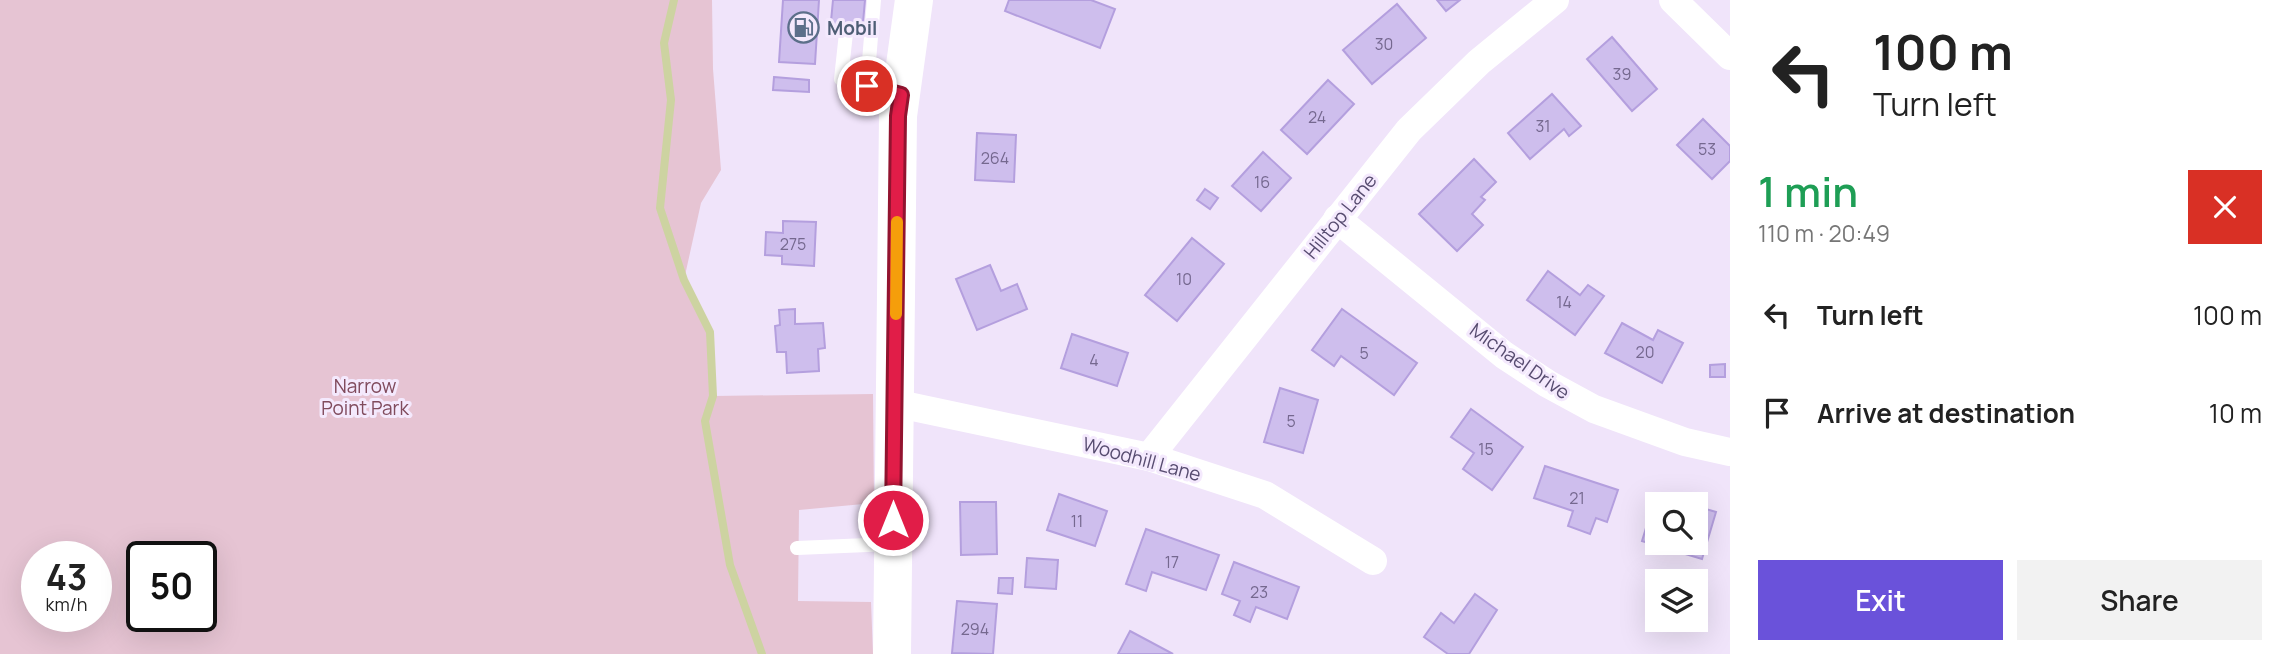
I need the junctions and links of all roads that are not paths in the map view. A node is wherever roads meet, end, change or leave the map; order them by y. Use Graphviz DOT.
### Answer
graph roads {
  1 [pos="874,0"];
  2 [pos="1555,0"];
  3 [pos="1673,0"];
  4 [pos="914,1"];
  5 [pos="846,33"];
  6 [pos="1730,56"];
  7 [pos="884,90"];
  8 [pos="1337,219"];
  9 [pos="894,403"];
  10 [pos="1730,452"];
  11 [pos="1149,457"];
  12 [pos="893,544"];
  13 [pos="797,548"];
  14 [pos="1373,561"];
  15 [pos="892,654"];
  1 -- 7 [label="lane"];
  2 -- 8 [label="street, Hilltop Lane"];
  3 -- 6 [label="street"];
  4 -- 7 [label="main road"];
  5 -- 7 [label="lane"];
  7 -- 9 [label="main road"];
  8 -- 10 [label="street, Michael Drive"];
  8 -- 11 [label="street, Hilltop Lane"];
  9 -- 11 [label="street, Woodhill Lane"];
  9 -- 12 [label="main road"];
  11 -- 14 [label="street, Woodhill Lane"];
  12 -- 13 [label="lane"];
  12 -- 15 [label="main road"];
}
